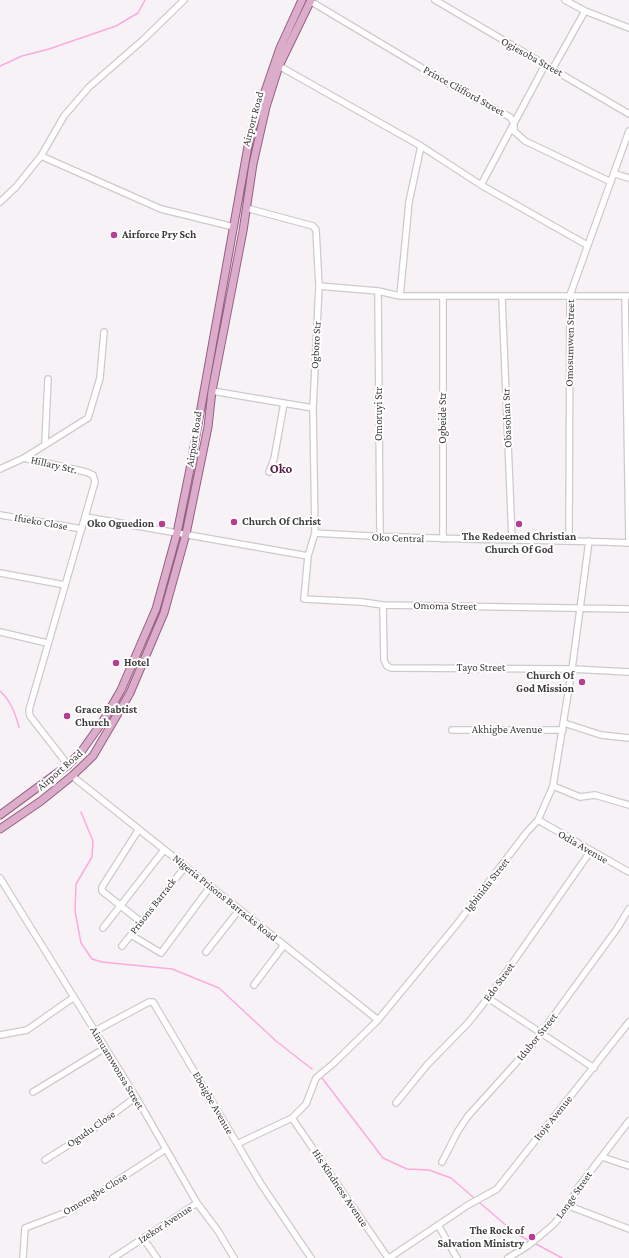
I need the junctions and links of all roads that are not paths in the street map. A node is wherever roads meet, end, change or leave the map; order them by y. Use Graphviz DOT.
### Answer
graph roads {
  1 [pos="184,0"];
  2 [pos="302,0"];
  3 [pos="435,0"];
  4 [pos="565,0"];
  5 [pos="310,1"];
  6 [pos="585,11"];
  7 [pos="629,28"];
  8 [pos="279,66"];
  9 [pos="545,66"];
  10 [pos="553,68"];
  11 [pos="629,114"];
  12 [pos="514,123"];
  13 [pos="629,131"];
  14 [pos="421,146"];
  15 [pos="41,156"];
  16 [pos="615,174"];
  17 [pos="629,178"];
  18 [pos="611,182"];
  19 [pos="481,185"];
  20 [pos="0,202"];
  21 [pos="246,208"];
  22 [pos="234,227"];
  23 [pos="587,245"];
  24 [pos="319,286"];
  25 [pos="378,291"];
  26 [pos="570,295"];
  27 [pos="400,296"];
  28 [pos="627,296"];
  29 [pos="443,297"];
  30 [pos="502,298"];
  31 [pos="104,332"];
  32 [pos="48,379"];
  33 [pos="212,392"];
  34 [pos="284,404"];
  35 [pos="314,408"];
  36 [pos="45,443"];
  37 [pos="24,458"];
  38 [pos="0,469"];
  39 [pos="269,472"];
  40 [pos="0,515"];
  41 [pos="86,517"];
  42 [pos="82,529"];
  43 [pos="177,533"];
  44 [pos="315,533"];
  45 [pos="186,534"];
  46 [pos="380,538"];
  47 [pos="443,539"];
  48 [pos="512,539"];
  49 [pos="569,540"];
  50 [pos="589,541"];
  51 [pos="629,543"];
  52 [pos="308,556"];
  53 [pos="0,573"];
  54 [pos="65,585"];
  55 [pos="383,605"];
  56 [pos="580,609"];
  57 [pos="629,609"];
  58 [pos="0,632"];
  59 [pos="48,643"];
  60 [pos="572,669"];
  61 [pos="629,672"];
  62 [pos="564,724"];
  63 [pos="452,730"];
  64 [pos="563,730"];
  65 [pos="629,738"];
  66 [pos="68,765"];
  67 [pos="72,776"];
  68 [pos="553,786"];
  69 [pos="629,805"];
  70 [pos="0,815"];
  71 [pos="538,820"];
  72 [pos="0,829"];
  73 [pos="139,829"];
  74 [pos="164,850"];
  75 [pos="590,852"];
  76 [pos="185,867"];
  77 [pos="629,872"];
  78 [pos="0,878"];
  79 [pos="210,887"];
  80 [pos="120,906"];
  81 [pos="629,909"];
  82 [pos="239,910"];
  83 [pos="140,922"];
  84 [pos="103,928"];
  85 [pos="131,935"];
  86 [pos="284,945"];
  87 [pos="122,946"];
  88 [pos="206,952"];
  89 [pos="254,985"];
  90 [pos="74,997"];
  91 [pos="488,998"];
  92 [pos="378,1020"];
  93 [pos="629,1022"];
  94 [pos="95,1031"];
  95 [pos="542,1032"];
  96 [pos="0,1035"];
  97 [pos="105,1048"];
  98 [pos="594,1068"];
  99 [pos="33,1092"];
  100 [pos="136,1097"];
  101 [pos="396,1103"];
  102 [pos="292,1118"];
  103 [pos="629,1121"];
  104 [pos="237,1144"];
  105 [pos="166,1149"];
  106 [pos="602,1157"];
  107 [pos="45,1160"];
  108 [pos="442,1162"];
  109 [pos="629,1166"];
  110 [pos="197,1203"];
  111 [pos="569,1206"];
  112 [pos="438,1226"];
  113 [pos="629,1229"];
  114 [pos="143,1238"];
  115 [pos="23,1258"];
  116 [pos="113,1258"];
  117 [pos="157,1258"];
  118 [pos="234,1258"];
  119 [pos="311,1258"];
  120 [pos="389,1258"];
  121 [pos="457,1258"];
  122 [pos="508,1258"];
  1 -- 15 [label="street"];
  2 -- 22 [label="main road, Airport Road"];
  3 -- 9 [label="street, Ogiesoba Street"];
  4 -- 6 [label="street"];
  5 -- 8 [label="main road, Airport Road"];
  5 -- 12 [label="street, Prince Clifford Street"];
  6 -- 7 [label="street"];
  6 -- 10 [label="street"];
  8 -- 14 [label="street"];
  8 -- 21 [label="main road, Airport Road"];
  9 -- 10 [label="street, Ogiesoba Street"];
  9 -- 12 [label="street"];
  10 -- 11 [label="street, Ogiesoba Street"];
  12 -- 18 [label="street, Prince Clifford Street"];
  12 -- 19 [label="street"];
  13 -- 16 [label="street, Omosumwen Street"];
  14 -- 19 [label="street"];
  14 -- 27 [label="street"];
  15 -- 20 [label="street"];
  15 -- 22 [label="street"];
  16 -- 17 [label="street"];
  16 -- 18 [label="street, Omosumwen Street"];
  18 -- 23 [label="street, Omosumwen Street"];
  19 -- 23 [label="street"];
  21 -- 24 [label="street, Ogboro Str"];
  21 -- 33 [label="main road, Airport Road"];
  22 -- 43 [label="main road, Airport Road"];
  23 -- 26 [label="street, Omosumwen Street"];
  24 -- 25 [label="street"];
  24 -- 35 [label="street, Ogboro Str"];
  25 -- 27 [label="street"];
  25 -- 46 [label="street, Omoruyi Str"];
  26 -- 28 [label="street"];
  26 -- 30 [label="street"];
  26 -- 49 [label="street, Omosumwen Street"];
  27 -- 29 [label="street"];
  28 -- 51 [label="street"];
  29 -- 30 [label="street"];
  29 -- 47 [label="street, Ogbeide Str"];
  30 -- 48 [label="street, Obasohan Str"];
  31 -- 36 [label="street"];
  32 -- 36 [label="street"];
  33 -- 34 [label="street"];
  33 -- 45 [label="main road, Airport Road"];
  34 -- 35 [label="street"];
  34 -- 39 [label="street"];
  35 -- 44 [label="street, Ogboro Str"];
  36 -- 37 [label="street"];
  37 -- 38 [label="street, Hillary Str."];
  37 -- 41 [label="street, Hillary Str."];
  40 -- 42 [label="street, Ifueko Close"];
  41 -- 42 [label="street"];
  41 -- 43 [label="street"];
  42 -- 54 [label="street"];
  43 -- 45 [label="street"];
  43 -- 66 [label="main road, Airport Road"];
  44 -- 46 [label="street, Oko Central"];
  44 -- 52 [label="street"];
  45 -- 52 [label="street"];
  45 -- 67 [label="main road, Airport Road"];
  46 -- 47 [label="street, Oko Central"];
  47 -- 48 [label="street, Oko Central"];
  48 -- 49 [label="street, Oko Central"];
  49 -- 50 [label="street, Oko Central"];
  50 -- 51 [label="street, Oko Central"];
  50 -- 56 [label="street, Igbinidu Street"];
  52 -- 55 [label="street, Omoma Street"];
  53 -- 54 [label="street"];
  54 -- 59 [label="street"];
  55 -- 56 [label="street, Omoma Street"];
  55 -- 60 [label="street, Tayo Street"];
  56 -- 57 [label="street, Omoma Street"];
  56 -- 60 [label="street, Igbinidu Street"];
  58 -- 59 [label="street"];
  59 -- 66 [label="street"];
  60 -- 61 [label="street, Tayo Street"];
  60 -- 62 [label="street, Igbinidu Street"];
  62 -- 64 [label="street, Igbinidu Street"];
  62 -- 65 [label="street"];
  63 -- 64 [label="street, Akhigbe Avenue"];
  64 -- 68 [label="street, Igbinidu Street"];
  66 -- 70 [label="main road, Airport Road"];
  67 -- 72 [label="main road, Airport Road"];
  67 -- 73 [label="street, Nigeria Prisons Barracks Road"];
  68 -- 69 [label="street"];
  68 -- 71 [label="street, Igbinidu Street"];
  71 -- 75 [label="street, Odia Avenue"];
  71 -- 92 [label="street, Igbinidu Street"];
  73 -- 74 [label="street, Nigeria Prisons Barracks Road"];
  73 -- 80 [label="street"];
  74 -- 76 [label="street, Nigeria Prisons Barracks Road"];
  74 -- 80 [label="street"];
  75 -- 77 [label="street, Odia Avenue"];
  75 -- 91 [label="street, Edo Street"];
  76 -- 79 [label="street, Nigeria Prisons Barracks Road"];
  76 -- 83 [label="street, Prisons Barrack"];
  78 -- 90 [label="street, Aimuamwonsa Street"];
  79 -- 82 [label="street, Nigeria Prisons Barracks Road"];
  79 -- 85 [label="street"];
  80 -- 83 [label="street"];
  80 -- 84 [label="street"];
  81 -- 95 [label="street, Idubor Street"];
  82 -- 86 [label="street, Nigeria Prisons Barracks Road"];
  82 -- 88 [label="street"];
  83 -- 85 [label="street, Prisons Barrack"];
  85 -- 87 [label="street, Prisons Barrack"];
  86 -- 89 [label="street"];
  86 -- 92 [label="street, Nigeria Prisons Barracks Road"];
  90 -- 94 [label="street, Aimuamwonsa Street"];
  90 -- 96 [label="street"];
  91 -- 95 [label="street"];
  91 -- 101 [label="street, Edo Street"];
  92 -- 102 [label="street, Igbinidu Street"];
  93 -- 98 [label="street, Itoje Avenue"];
  94 -- 97 [label="street, Aimuamwonsa Street"];
  94 -- 104 [label="street, Eboigbe Avenue"];
  95 -- 98 [label="street"];
  95 -- 108 [label="street, Idubor Street"];
  97 -- 99 [label="street"];
  97 -- 100 [label="street, Aimuamwonsa Street"];
  98 -- 112 [label="street, Itoje Avenue"];
  100 -- 105 [label="street, Aimuamwonsa Street"];
  100 -- 107 [label="street, Ogudu Close"];
  102 -- 104 [label="street, Igbinidu Street"];
  102 -- 120 [label="street, His Kindness Avenue"];
  103 -- 106 [label="street, Longe Street"];
  104 -- 119 [label="street, Eboigbe Avenue"];
  105 -- 110 [label="street, Aimuamwonsa Street"];
  105 -- 115 [label="street, Omorogbe Close"];
  106 -- 109 [label="street"];
  106 -- 111 [label="street, Longe Street"];
  110 -- 114 [label="street, Izekor Avenue"];
  110 -- 118 [label="street, Aimuamwonsa Street"];
  111 -- 113 [label="street"];
  111 -- 122 [label="street, Longe Street"];
  112 -- 120 [label="street, Itoje Avenue"];
  112 -- 121 [label="street"];
  114 -- 116 [label="street, Izekor Avenue"];
  114 -- 117 [label="street"];
}
